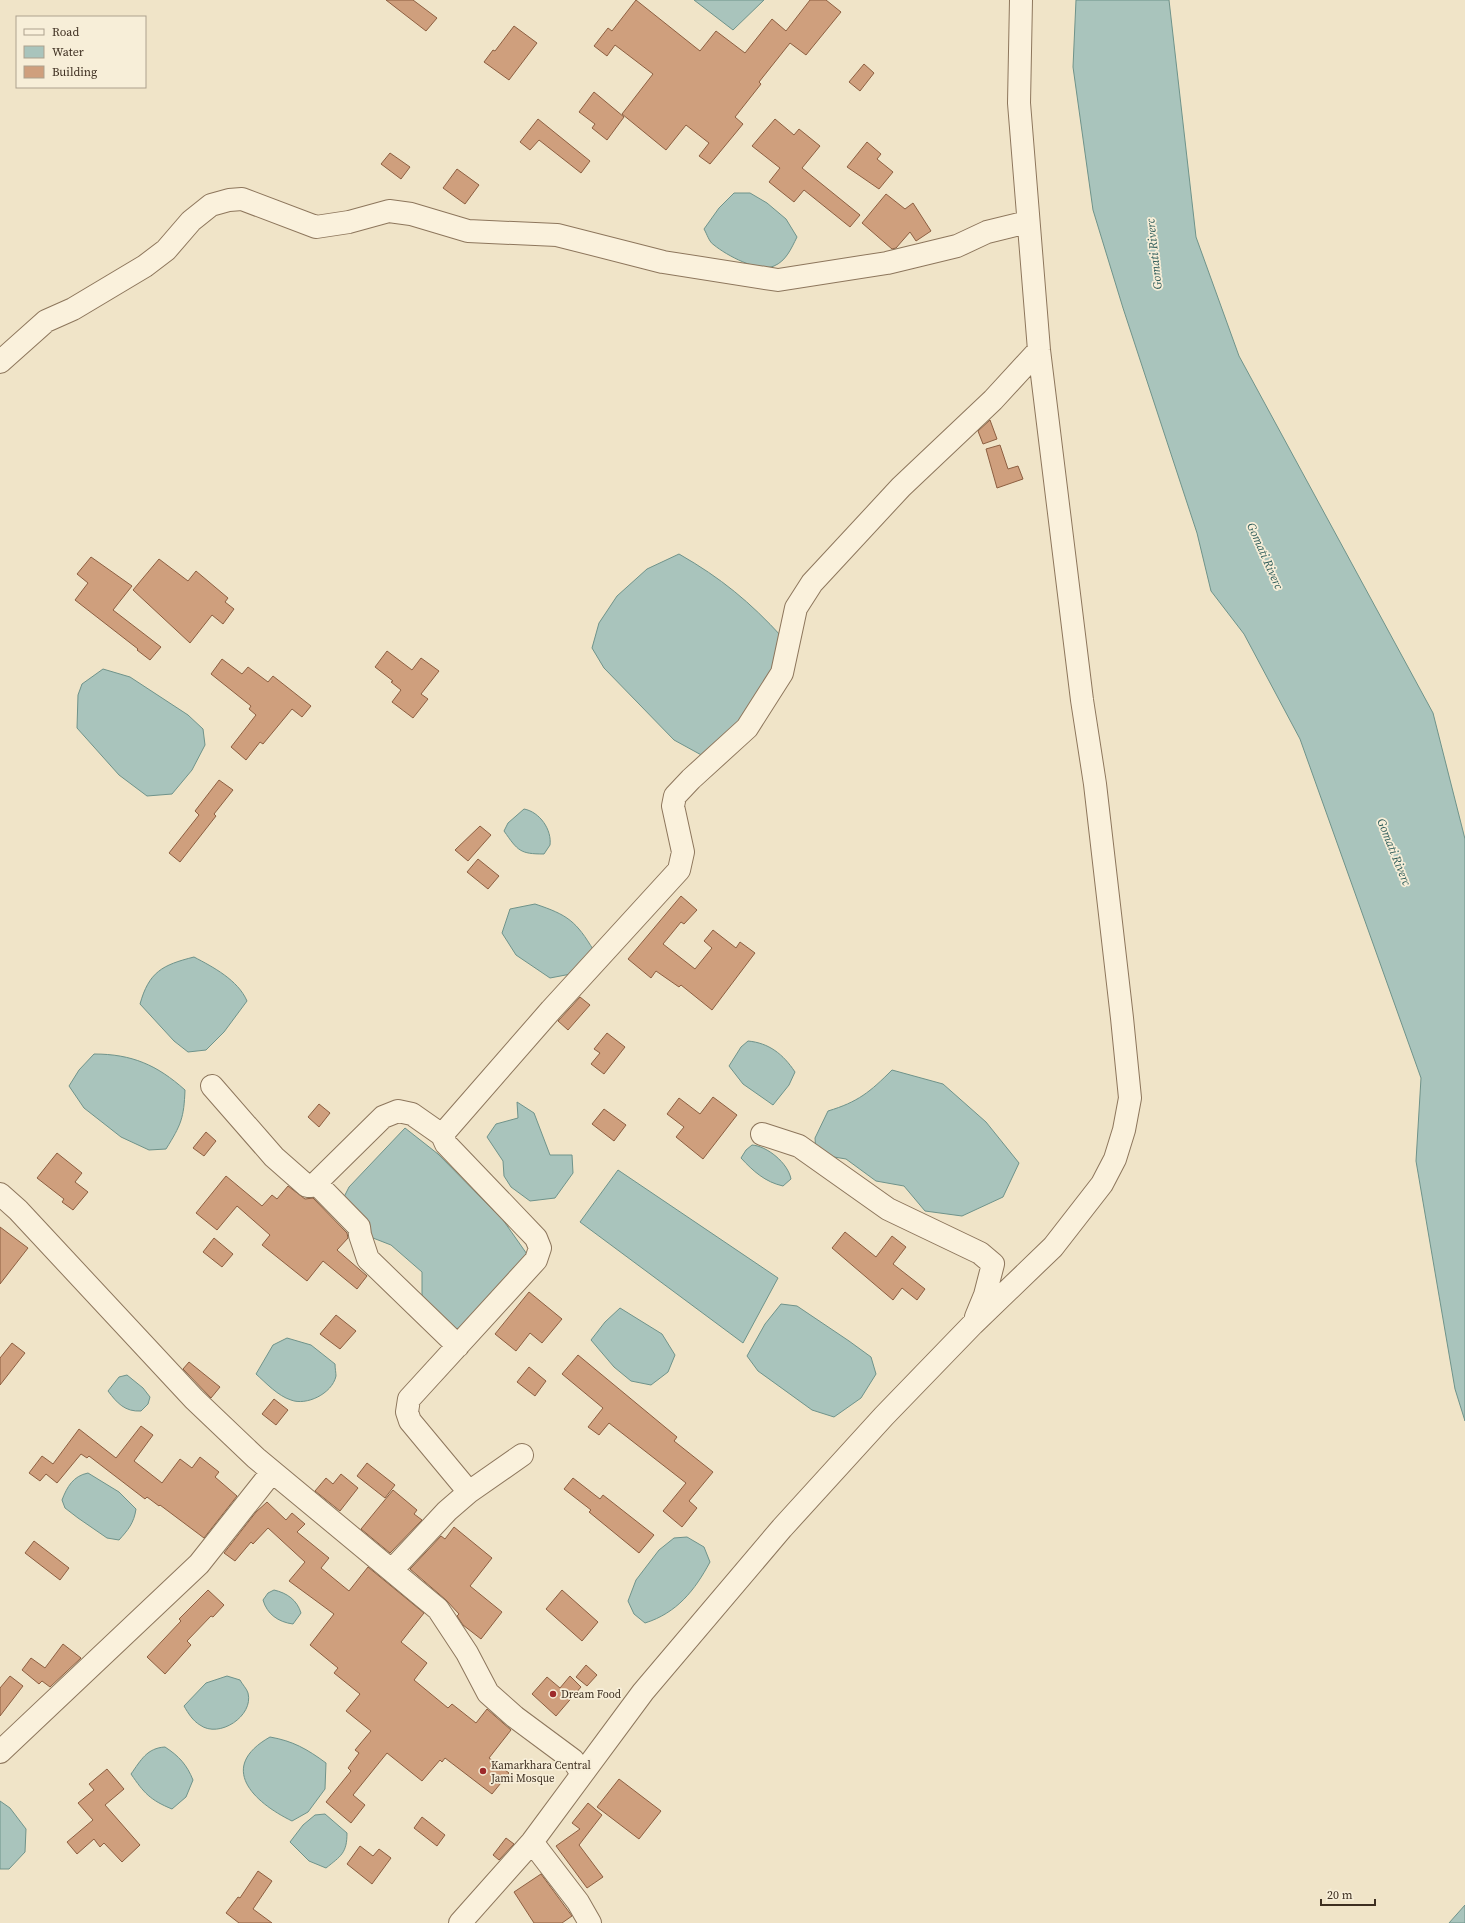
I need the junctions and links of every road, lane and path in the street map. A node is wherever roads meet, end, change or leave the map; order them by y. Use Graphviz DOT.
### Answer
graph roads {
  1 [pos="1021,0"];
  2 [pos="1028,222"];
  3 [pos="1039,350"];
  4 [pos="0,362"];
  5 [pos="212,1086"];
  6 [pos="762,1134"];
  7 [pos="442,1135"];
  8 [pos="316,1183"];
  9 [pos="0,1194"];
  10 [pos="973,1324"];
  11 [pos="458,1346"];
  12 [pos="522,1455"];
  13 [pos="272,1472"];
  14 [pos="469,1492"];
  15 [pos="392,1570"];
  16 [pos="0,1752"];
  17 [pos="582,1774"];
  18 [pos="532,1842"];
  19 [pos="460,1923"];
  20 [pos="590,1923"];
  1 -- 2 [label="street"];
  2 -- 3 [label="street"];
  2 -- 4 [label="street"];
  3 -- 7 [label="street"];
  3 -- 10 [label="street"];
  5 -- 8 [label="street"];
  6 -- 10 [label="street"];
  7 -- 8 [label="street"];
  7 -- 11 [label="street"];
  8 -- 11 [label="street"];
  9 -- 13 [label="street"];
  10 -- 17 [label="street"];
  11 -- 14 [label="street"];
  12 -- 14 [label="street"];
  13 -- 15 [label="street"];
  13 -- 16 [label="street"];
  14 -- 15 [label="street"];
  15 -- 17 [label="street"];
  17 -- 18 [label="street"];
  18 -- 19 [label="street"];
  18 -- 20 [label="street"];
}
